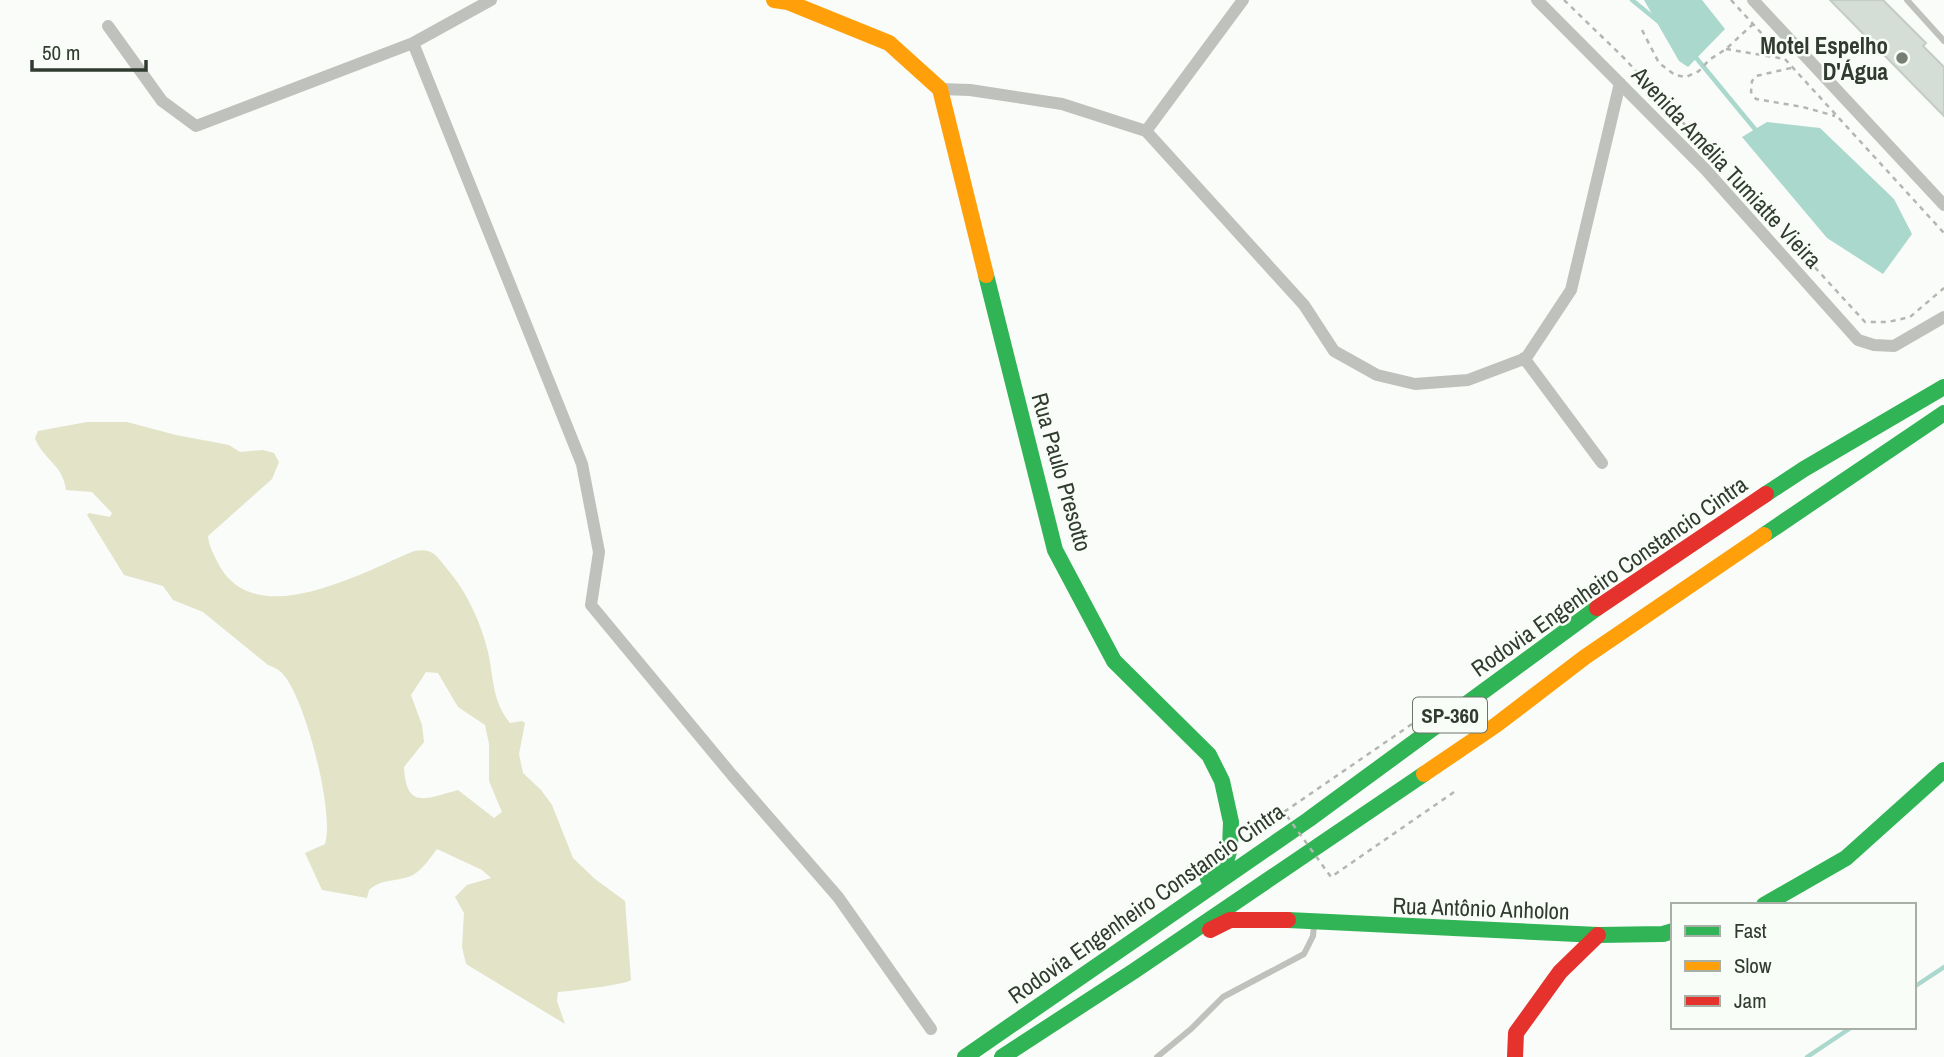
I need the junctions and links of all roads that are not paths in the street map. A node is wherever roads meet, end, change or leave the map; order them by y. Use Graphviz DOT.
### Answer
graph roads {
  1 [pos="491,0"];
  2 [pos="774,0"];
  3 [pos="1243,0"];
  4 [pos="1536,0"];
  5 [pos="1753,0"];
  6 [pos="1907,0"];
  7 [pos="108,26"];
  8 [pos="1944,41"];
  9 [pos="413,43"];
  10 [pos="1620,83"];
  11 [pos="940,89"];
  12 [pos="1146,131"];
  13 [pos="1944,205"];
  14 [pos="1944,317"];
  15 [pos="1524,358"];
  16 [pos="1944,382"];
  17 [pos="1944,387"];
  18 [pos="1901,413"];
  19 [pos="1944,413"];
  20 [pos="1602,463"];
  21 [pos="1944,770"];
  22 [pos="1308,820"];
  23 [pos="1231,821"];
  24 [pos="1323,843"];
  25 [pos="1767,903"];
  26 [pos="1288,919"];
  27 [pos="1314,923"];
  28 [pos="1671,932"];
  29 [pos="1598,935"];
  30 [pos="1140,937"];
  31 [pos="1134,971"];
  32 [pos="931,1028"];
  33 [pos="965,1057"];
  34 [pos="1002,1057"];
  35 [pos="1157,1057"];
  36 [pos="1515,1057"];
  1 -- 9 [label="street"];
  2 -- 11 [label="main road"];
  3 -- 12 [label="street"];
  4 -- 10 [label="street, Avenida Amélia Tumiatte Vieira"];
  5 -- 13 [label="street"];
  6 -- 8 [label="lane"];
  7 -- 9 [label="street"];
  9 -- 32 [label="street"];
  10 -- 14 [label="street, Avenida Amélia Tumiatte Vieira"];
  10 -- 15 [label="street"];
  11 -- 12 [label="street"];
  11 -- 23 [label="main road, Rua Paulo Presotto"];
  12 -- 15 [label="street"];
  15 -- 20 [label="street"];
  16 -- 18 [label="main road"];
  17 -- 18 [label="main road, Rodovia Engenheiro Constancio Cintra / SP-360"];
  18 -- 22 [label="main road, Rodovia Engenheiro Constancio Cintra / SP-360"];
  19 -- 24 [label="main road, Rodovia Engenheiro Constancio Cintra / SP-360"];
  21 -- 25 [label="main road"];
  22 -- 23 [label="main road"];
  22 -- 30 [label="main road, Rodovia Engenheiro Constancio Cintra / SP-360"];
  23 -- 30 [label="main road"];
  24 -- 26 [label="main road"];
  24 -- 31 [label="main road, Rodovia Engenheiro Constancio Cintra / SP-360"];
  26 -- 27 [label="main road, Rua Antônio Anholon"];
  26 -- 31 [label="main road"];
  27 -- 29 [label="main road, Rua Antônio Anholon"];
  27 -- 35 [label="lane"];
  28 -- 29 [label="main road, Rua Antônio Anholon"];
  29 -- 36 [label="main road"];
  30 -- 33 [label="main road, Rodovia Engenheiro Constancio Cintra / SP-360"];
  31 -- 34 [label="main road, Rodovia Engenheiro Constancio Cintra / SP-360"];
}
